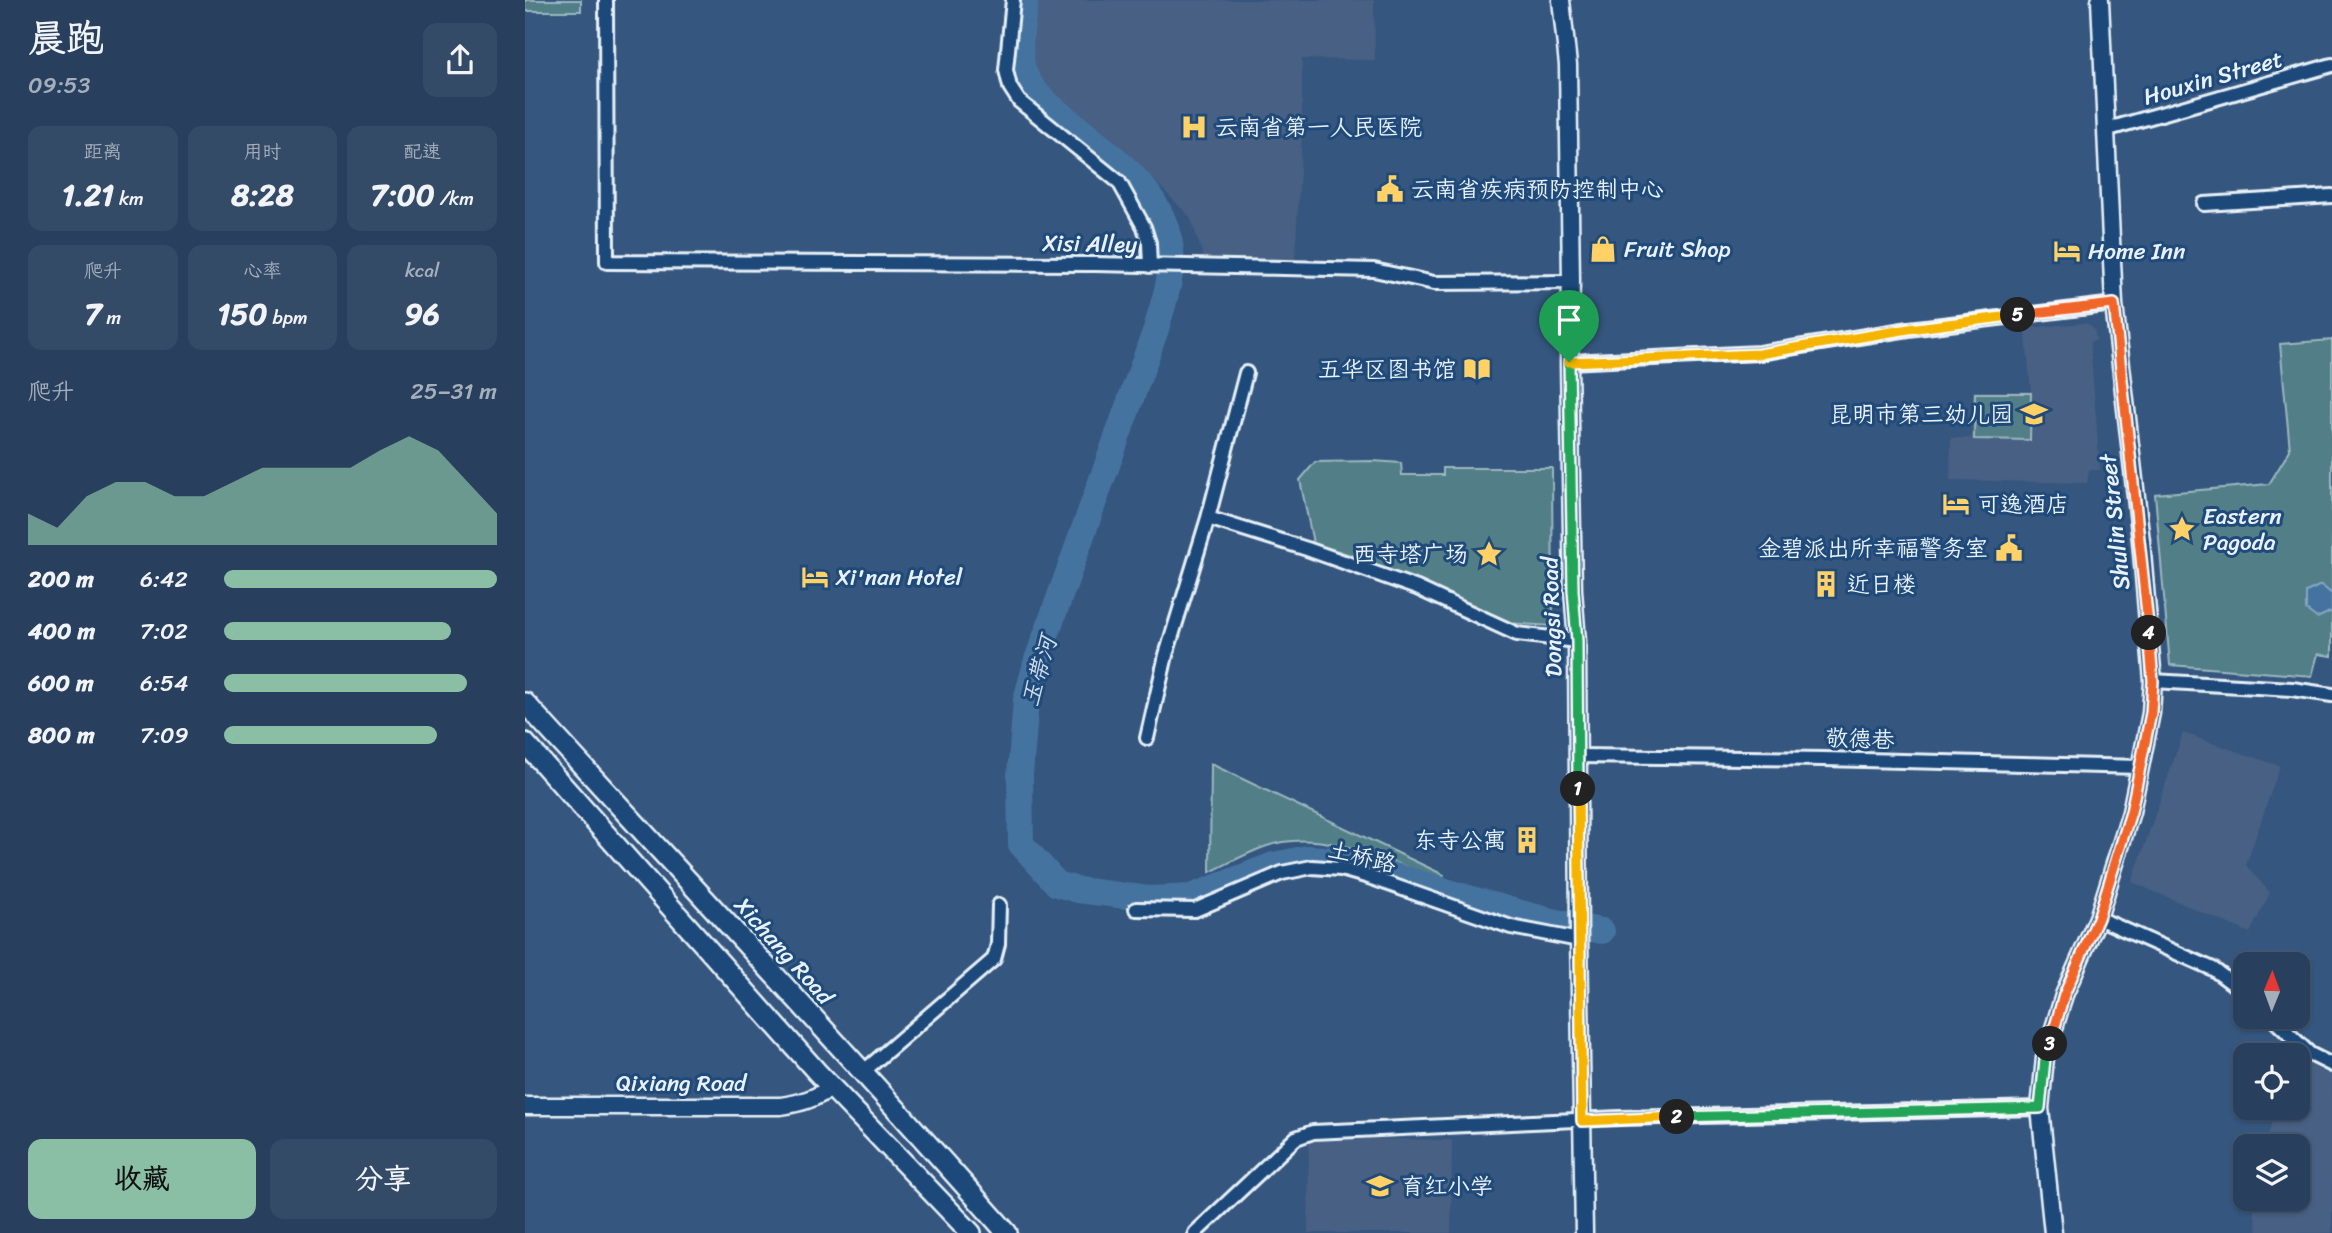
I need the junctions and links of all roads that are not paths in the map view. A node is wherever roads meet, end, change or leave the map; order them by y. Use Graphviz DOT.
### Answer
graph roads {
  1 [pos="606,0"];
  2 [pos="1013,0"];
  3 [pos="1561,0"];
  4 [pos="2100,0"];
  5 [pos="2332,65"];
  6 [pos="2105,131"];
  7 [pos="2332,196"];
  8 [pos="2204,204"];
  9 [pos="1150,266"];
  10 [pos="1571,282"];
  11 [pos="2114,304"];
  12 [pos="1569,362"];
  13 [pos="1246,373"];
  14 [pos="1208,518"];
  15 [pos="1577,641"];
  16 [pos="2153,681"];
  17 [pos="2332,695"];
  18 [pos="525,702"];
  19 [pos="1147,738"];
  20 [pos="525,743"];
  21 [pos="1577,756"];
  22 [pos="2141,767"];
  23 [pos="999,905"];
  24 [pos="1136,909"];
  25 [pos="2098,918"];
  26 [pos="1579,938"];
  27 [pos="2233,984"];
  28 [pos="2284,1029"];
  29 [pos="2332,1065"];
  30 [pos="864,1071"];
  31 [pos="832,1087"];
  32 [pos="525,1106"];
  33 [pos="2040,1108"];
  34 [pos="1582,1121"];
  35 [pos="971,1233"];
  36 [pos="1007,1233"];
  37 [pos="1195,1233"];
  38 [pos="1584,1233"];
  39 [pos="2053,1233"];
  1 -- 9 [label="street, Xisi Alley"];
  2 -- 9 [label="street"];
  3 -- 10 [label="street, Dongsi Road"];
  4 -- 6 [label="street, Shulin Street"];
  5 -- 6 [label="street, Houxin Street"];
  6 -- 11 [label="street, Shulin Street"];
  7 -- 8 [label="street"];
  9 -- 10 [label="street, Xisi Alley"];
  10 -- 12 [label="street, Dongsi Road"];
  11 -- 12 [label="street"];
  11 -- 16 [label="street, Shulin Street"];
  12 -- 15 [label="street, Dongsi Road"];
  13 -- 14 [label="street"];
  14 -- 15 [label="street"];
  14 -- 19 [label="street"];
  15 -- 21 [label="street, Dongsi Road"];
  16 -- 17 [label="street"];
  16 -- 22 [label="street, Shulin Street"];
  18 -- 30 [label="main road, Xichang Road"];
  20 -- 31 [label="main road"];
  21 -- 22 [label="street, 敬德巷"];
  21 -- 26 [label="street, Dongsi Road"];
  22 -- 25 [label="street, Shulin Street"];
  23 -- 30 [label="street"];
  24 -- 26 [label="street, 土桥路"];
  25 -- 27 [label="street"];
  25 -- 33 [label="street, Shulin Street"];
  26 -- 34 [label="street, Dongsi Road"];
  28 -- 29 [label="street"];
  30 -- 36 [label="main road, Xichang Road"];
  31 -- 32 [label="street, Qixiang Road"];
  31 -- 35 [label="main road"];
  33 -- 34 [label="street"];
  33 -- 39 [label="street, Shulin Street"];
  34 -- 37 [label="street"];
  34 -- 38 [label="street, Dongsi Road"];
}
